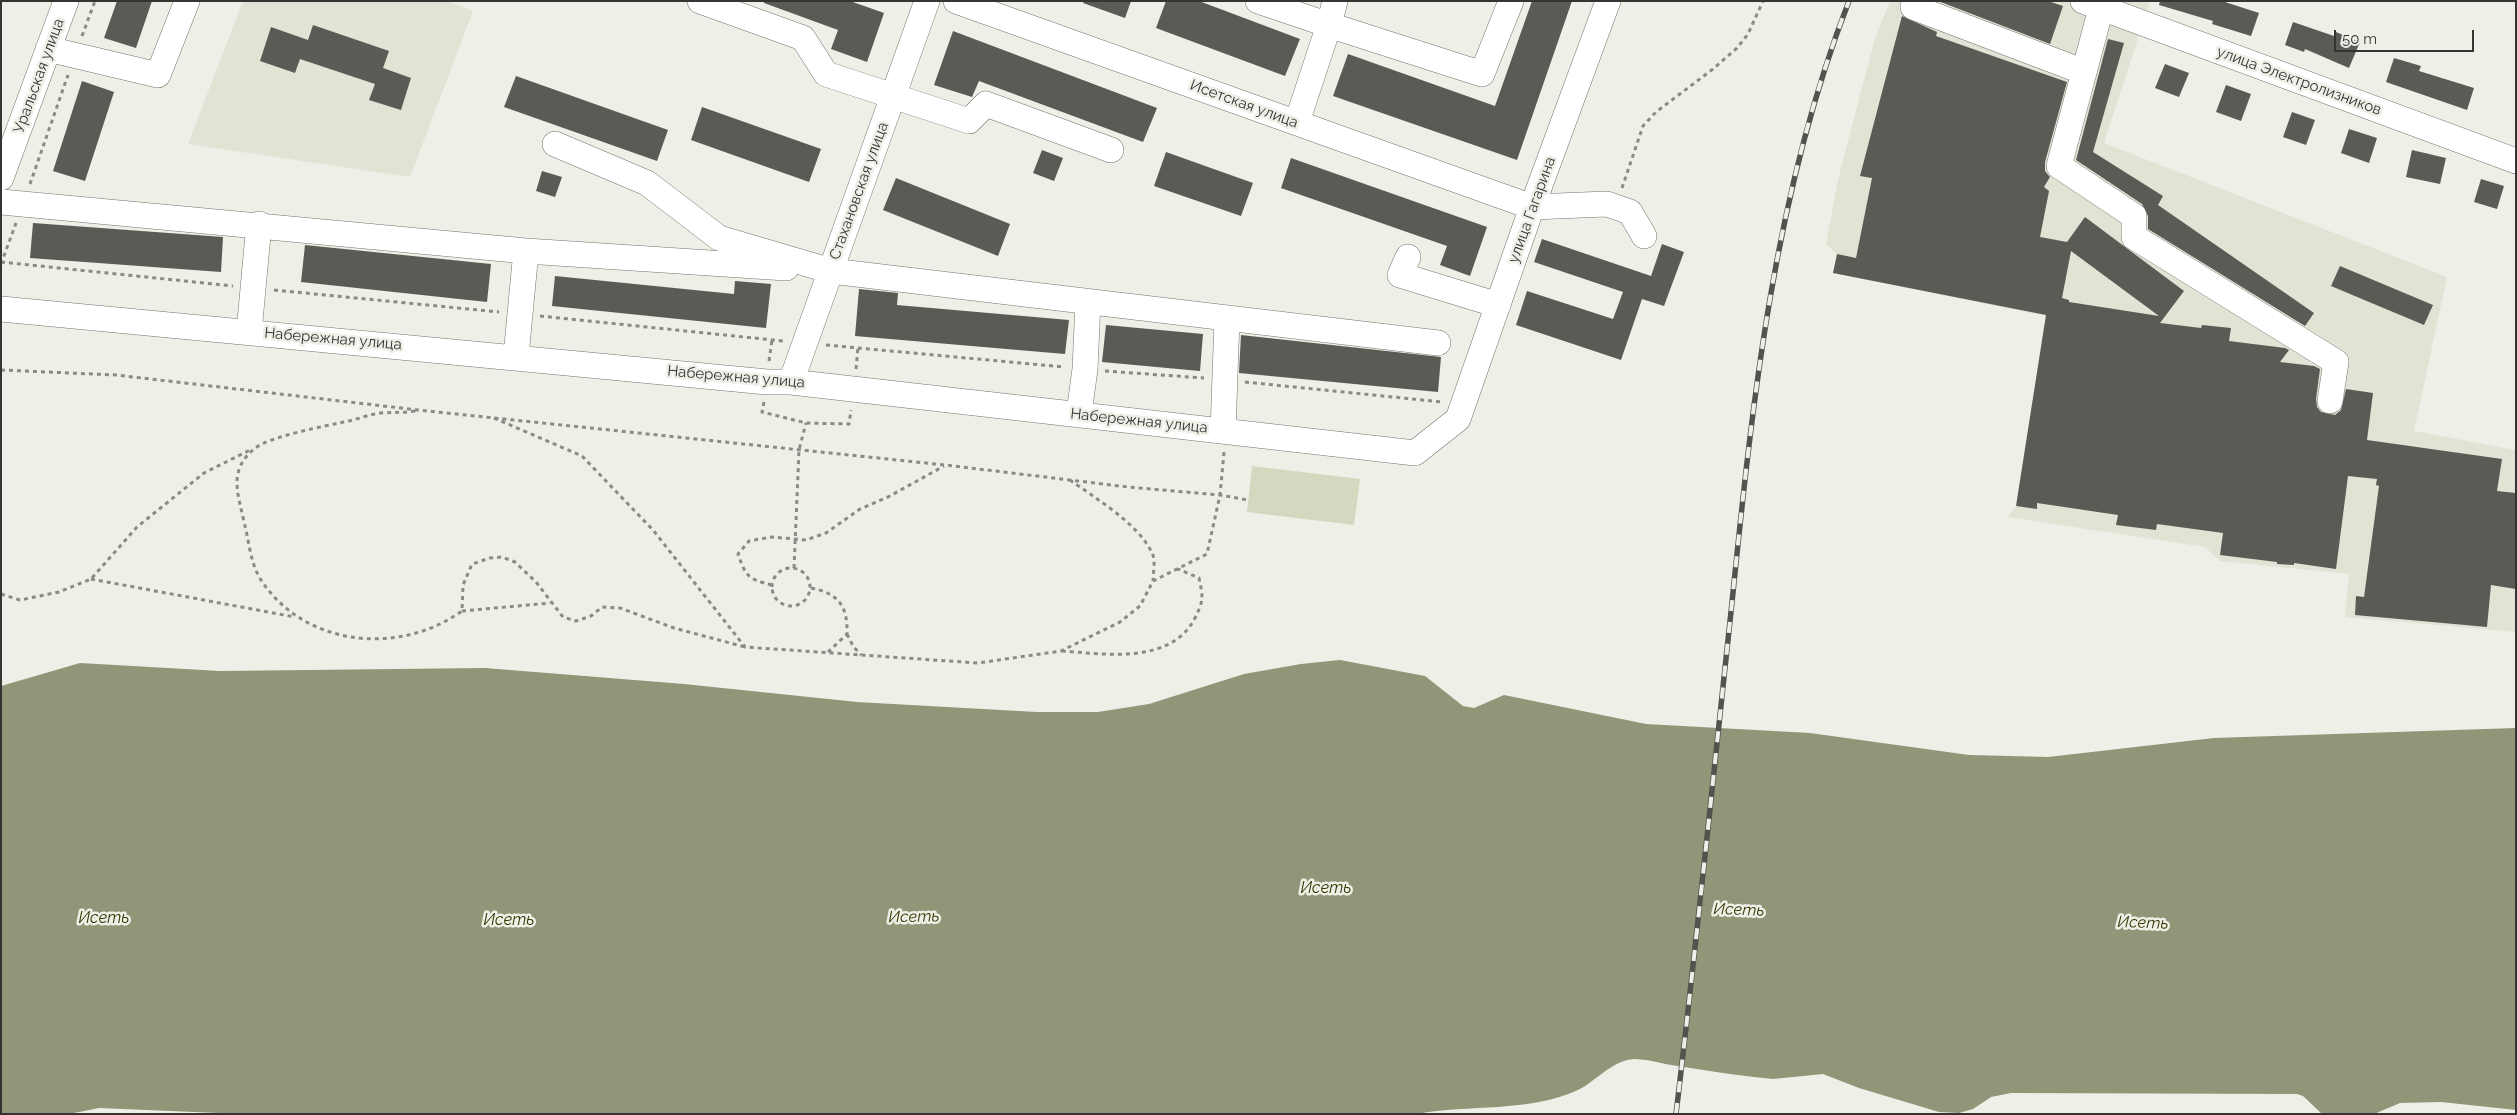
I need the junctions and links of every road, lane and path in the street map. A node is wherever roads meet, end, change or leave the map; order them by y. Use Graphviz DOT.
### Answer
graph roads {
  1 [pos="66,1"];
  2 [pos="95,1"];
  3 [pos="187,1"];
  4 [pos="700,1"];
  5 [pos="927,1"];
  6 [pos="956,1"];
  7 [pos="1258,1"];
  8 [pos="1335,1"];
  9 [pos="1511,1"];
  10 [pos="1608,1"];
  11 [pos="1763,1"];
  12 [pos="2096,4"];
  13 [pos="1913,7"];
  14 [pos="1329,25"];
  15 [pos="48,49"];
  16 [pos="75,55"];
  17 [pos="2084,72"];
  18 [pos="893,96"];
  19 [pos="1297,122"];
  20 [pos="555,144"];
  21 [pos="1111,150"];
  22 [pos="2516,161"];
  23 [pos="1,178"];
  24 [pos="12,203"];
  25 [pos="1532,207"];
  26 [pos="1615,207"];
  27 [pos="259,224"];
  28 [pos="1644,236"];
  29 [pos="526,251"];
  30 [pos="1408,257"];
  31 [pos="2,263"];
  32 [pos="831,271"];
  33 [pos="253,288"];
  34 [pos="1088,302"];
  35 [pos="1498,305"];
  36 [pos="1,309"];
  37 [pos="520,314"];
  38 [pos="1227,319"];
  39 [pos="249,332"];
  40 [pos="805,343"];
  41 [pos="1438,343"];
  42 [pos="516,356"];
  43 [pos="1085,369"];
  44 [pos="1,370"];
  45 [pos="1225,380"];
  46 [pos="791,382"];
  47 [pos="2330,402"];
  48 [pos="418,410"];
  49 [pos="1453,411"];
  50 [pos="1079,414"];
  51 [pos="491,417"];
  52 [pos="806,423"];
  53 [pos="1225,431"];
  54 [pos="255,448"];
  55 [pos="800,450"];
  56 [pos="945,465"];
  57 [pos="1069,480"];
  58 [pos="1220,495"];
  59 [pos="1248,500"];
  60 [pos="795,539"];
  61 [pos="794,568"];
  62 [pos="1177,569"];
  63 [pos="91,579"];
  64 [pos="1154,581"];
  65 [pos="772,585"];
  66 [pos="811,588"];
  67 [pos="1,594"];
  68 [pos="550,603"];
  69 [pos="462,611"];
  70 [pos="295,617"];
  71 [pos="847,634"];
  72 [pos="745,647"];
  73 [pos="1061,651"];
  74 [pos="828,653"];
  75 [pos="861,655"];
  1 -- 15 [label="street, Уральская улица"];
  2 -- 16 [label="path"];
  3 -- 16 [label="street"];
  4 -- 18 [label="street"];
  5 -- 18 [label="street, Стахановская улица"];
  6 -- 19 [label="street, Исетская улица"];
  7 -- 14 [label="street"];
  8 -- 14 [label="street"];
  9 -- 14 [label="street"];
  10 -- 25 [label="street, улица Гагарина"];
  11 -- 26 [label="path"];
  12 -- 17 [label="street"];
  12 -- 22 [label="street, улица Электролизников"];
  13 -- 17 [label="street"];
  14 -- 19 [label="street"];
  15 -- 16 [label="street"];
  15 -- 23 [label="street, Уральская улица"];
  16 -- 24 [label="path"];
  17 -- 47 [label="street"];
  18 -- 21 [label="street"];
  18 -- 32 [label="street, Стахановская улица"];
  19 -- 25 [label="street, Исетская улица"];
  20 -- 32 [label="street"];
  24 -- 27 [label="street"];
  24 -- 31 [label="path"];
  25 -- 26 [label="street"];
  25 -- 35 [label="street, улица Гагарина"];
  26 -- 28 [label="street"];
  27 -- 29 [label="street"];
  27 -- 33 [label="street"];
  29 -- 32 [label="street"];
  29 -- 37 [label="street"];
  30 -- 35 [label="street"];
  31 -- 33 [label="path"];
  32 -- 34 [label="street"];
  32 -- 40 [label="street, Стахановская улица"];
  33 -- 37 [label="path"];
  33 -- 39 [label="street"];
  34 -- 38 [label="street"];
  34 -- 43 [label="street"];
  35 -- 49 [label="street, улица Гагарина"];
  36 -- 39 [label="street, Набережная улица"];
  37 -- 40 [label="path"];
  37 -- 42 [label="street"];
  38 -- 41 [label="street"];
  38 -- 45 [label="street"];
  39 -- 42 [label="street, Набережная улица"];
  40 -- 43 [label="path"];
  40 -- 46 [label="street, Стахановская улица"];
  42 -- 46 [label="street, Набережная улица"];
  43 -- 45 [label="path"];
  43 -- 50 [label="street"];
  44 -- 48 [label="path"];
  45 -- 49 [label="path"];
  45 -- 53 [label="street"];
  46 -- 50 [label="street, Набережная улица"];
  48 -- 51 [label="path"];
  48 -- 54 [label="path"];
  49 -- 53 [label="street, Набережная улица"];
  50 -- 53 [label="street, Набережная улица"];
  51 -- 55 [label="path"];
  51 -- 72 [label="path"];
  52 -- 55 [label="path"];
  53 -- 58 [label="path"];
  54 -- 63 [label="path"];
  54 -- 70 [label="path"];
  55 -- 56 [label="path"];
  55 -- 60 [label="path"];
  56 -- 57 [label="path"];
  56 -- 60 [label="path"];
  57 -- 58 [label="path"];
  57 -- 64 [label="path"];
  58 -- 59 [label="path"];
  58 -- 62 [label="path"];
  60 -- 61 [label="path"];
  60 -- 65 [label="path"];
  61 -- 65 [label="path"];
  61 -- 66 [label="path"];
  62 -- 64 [label="path"];
  62 -- 73 [label="path"];
  63 -- 67 [label="path"];
  63 -- 70 [label="path"];
  64 -- 73 [label="path"];
  65 -- 66 [label="path"];
  66 -- 71 [label="path"];
  68 -- 69 [label="path"];
  68 -- 69 [label="path"];
  68 -- 72 [label="path"];
  69 -- 70 [label="path"];
  71 -- 74 [label="path"];
  71 -- 75 [label="path"];
  72 -- 74 [label="path"];
  73 -- 75 [label="path"];
  74 -- 75 [label="path"];
}
